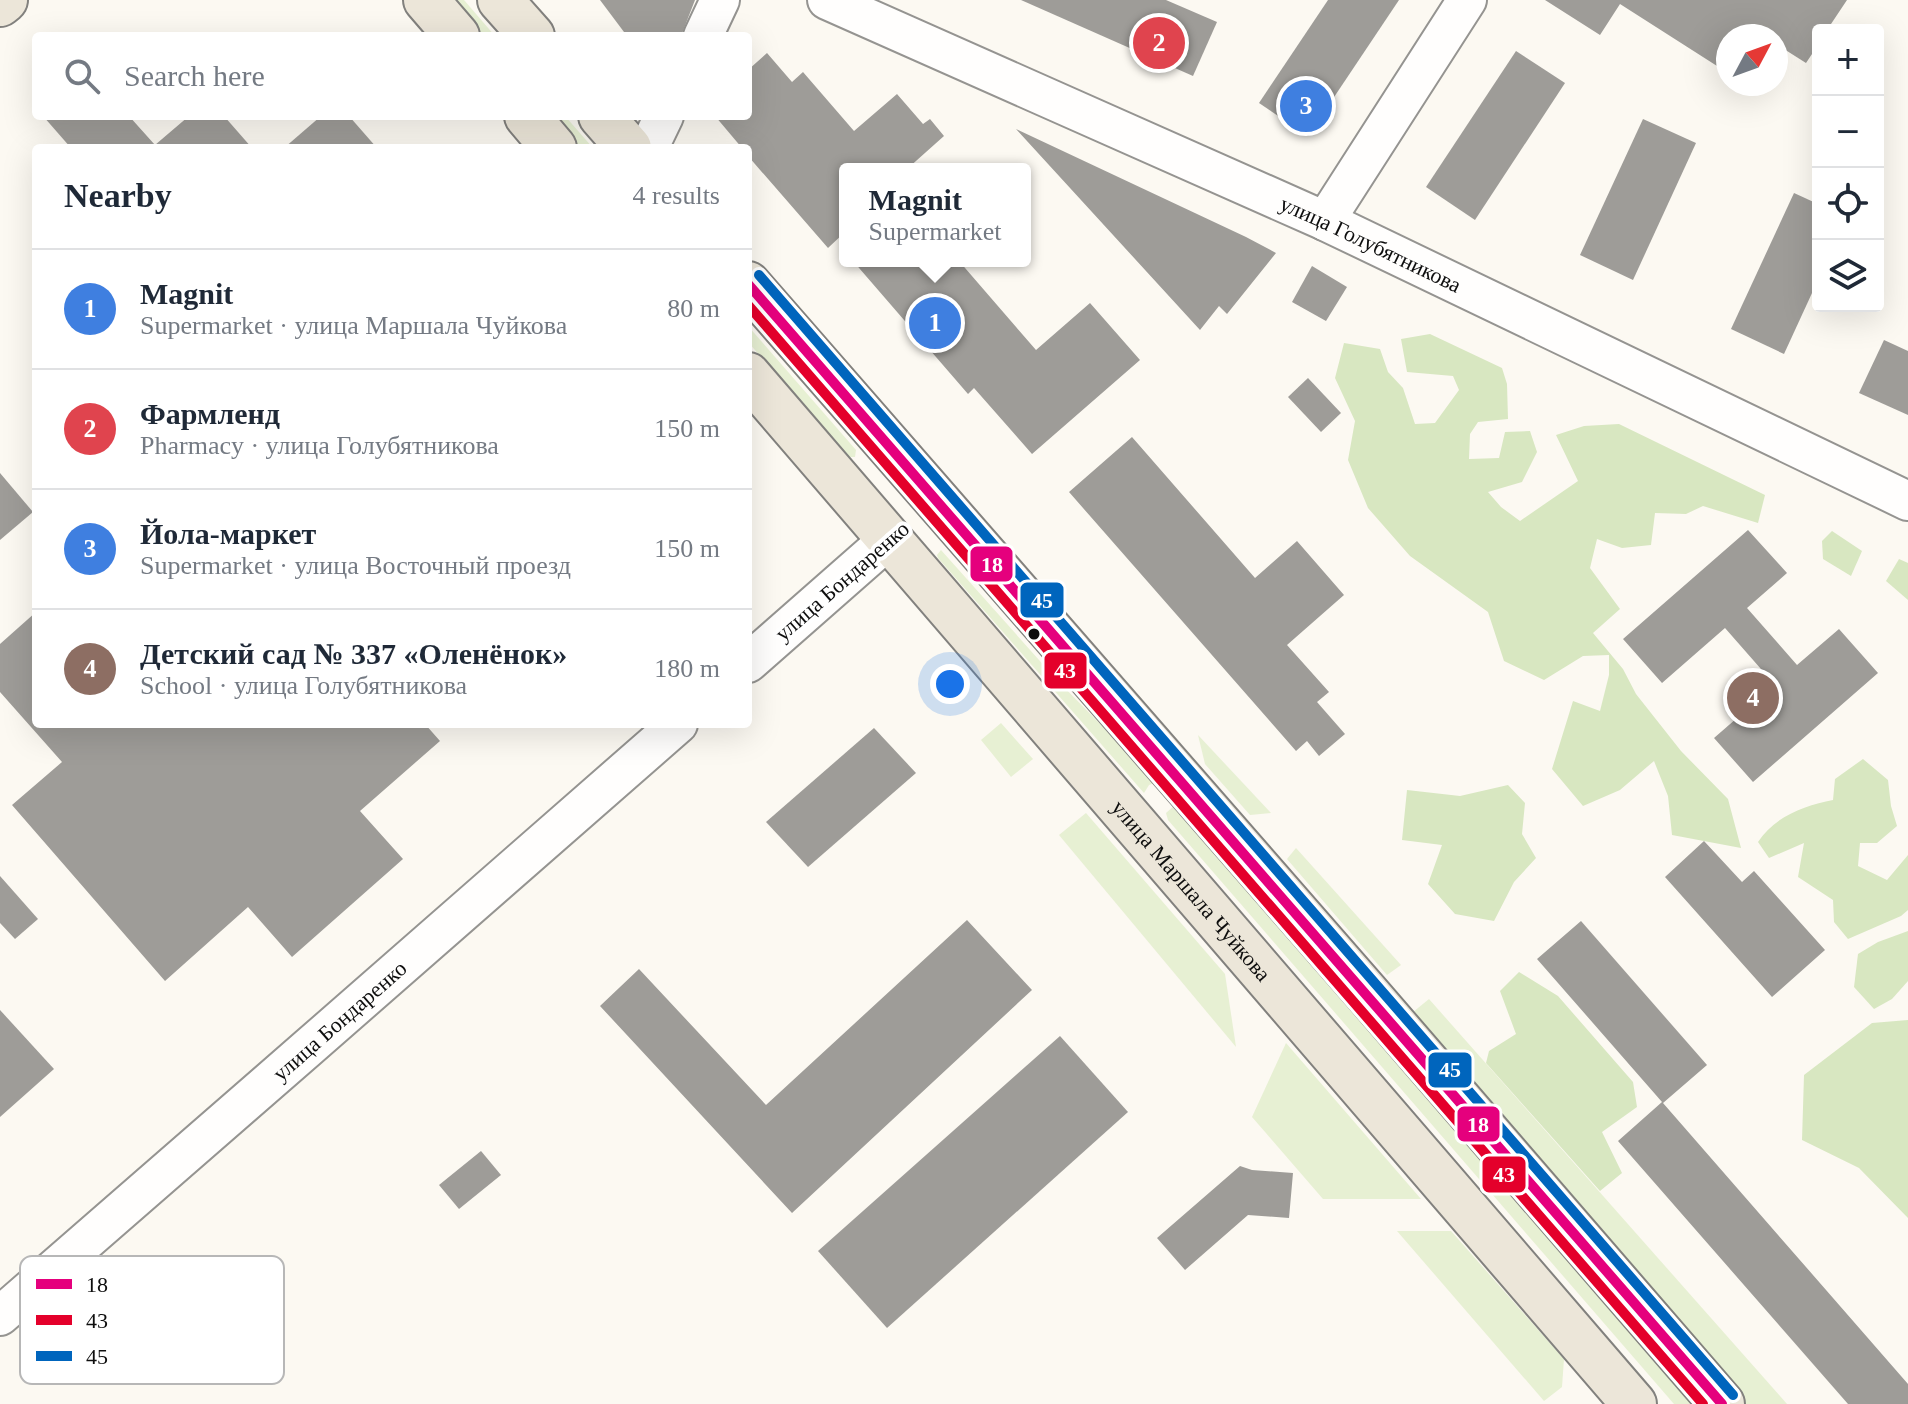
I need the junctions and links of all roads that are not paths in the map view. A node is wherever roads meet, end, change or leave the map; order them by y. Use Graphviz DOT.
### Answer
graph roads {
  1 [pos="5,0"];
  2 [pos="426,0"];
  3 [pos="500,0"];
  4 [pos="720,0"];
  5 [pos="827,0"];
  6 [pos="1467,0"];
  7 [pos="0,4"];
  8 [pos="454,32"];
  9 [pos="528,32"];
  10 [pos="705,32"];
  11 [pos="530,120"];
  12 [pos="604,120"];
  13 [pos="662,120"];
  14 [pos="551,144"];
  15 [pos="626,144"];
  16 [pos="650,144"];
  17 [pos="1325,221"];
  18 [pos="752,289"];
  19 [pos="752,380"];
  20 [pos="936,500"];
  21 [pos="1908,501"];
  22 [pos="888,540"];
  23 [pos="752,659"];
  24 [pos="673,728"];
  25 [pos="1190,793"];
  26 [pos="1144,836"];
  27 [pos="70,1256"];
  28 [pos="20,1299"];
  29 [pos="0,1316"];
  30 [pos="1634,1404"];
  31 [pos="1722,1404"];
  1 -- 7 [label="main road"];
  2 -- 8 [label="main road"];
  3 -- 9 [label="main road"];
  4 -- 10 [label="street"];
  5 -- 17 [label="street, улица Голубятникова"];
  6 -- 17 [label="street"];
  11 -- 14 [label="main road"];
  12 -- 15 [label="main road"];
  13 -- 16 [label="street"];
  17 -- 21 [label="street, улица Голубятникова"];
  18 -- 20 [label="main road"];
  19 -- 22 [label="main road, улица Маршала Чуйкова"];
  20 -- 22 [label="main road, улица Бондаренко"];
  20 -- 25 [label="main road"];
  22 -- 23 [label="street, улица Бондаренко"];
  22 -- 26 [label="main road, улица Маршала Чуйкова"];
  24 -- 27 [label="street, улица Бондаренко"];
  25 -- 26 [label="main road"];
  25 -- 31 [label="main road"];
  26 -- 30 [label="main road, улица Маршала Чуйкова"];
  28 -- 29 [label="street, улица Бондаренко"];
}
